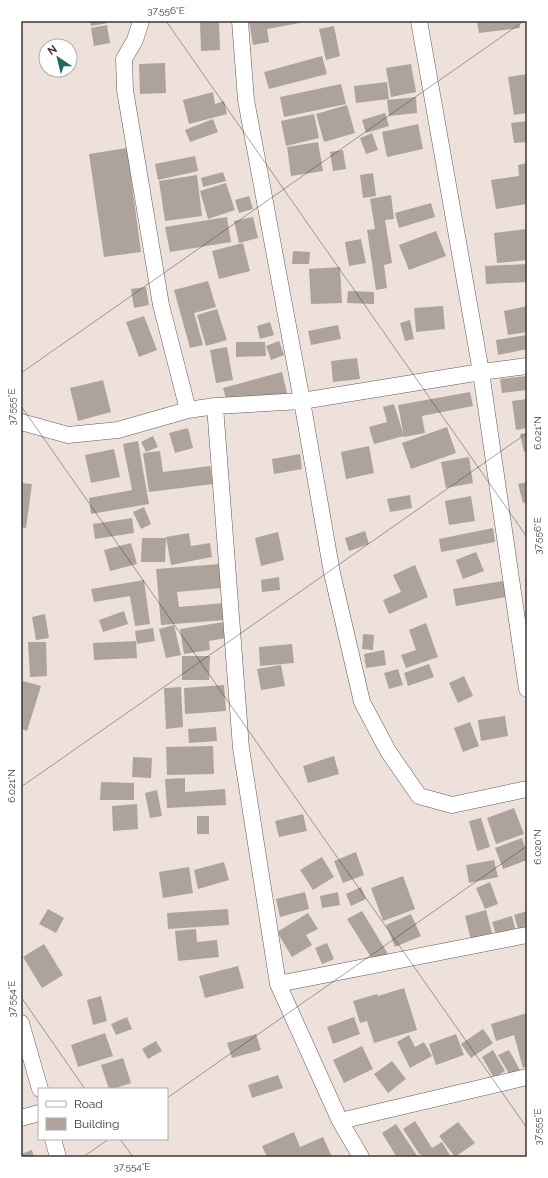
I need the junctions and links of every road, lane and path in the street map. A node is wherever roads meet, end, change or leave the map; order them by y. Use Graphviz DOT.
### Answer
graph roads {
  1 [pos="141,21"];
  2 [pos="240,21"];
  3 [pos="419,21"];
  4 [pos="527,366"];
  5 [pos="481,372"];
  6 [pos="302,401"];
  7 [pos="215,406"];
  8 [pos="188,410"];
  9 [pos="21,422"];
  10 [pos="527,689"];
  11 [pos="527,789"];
  12 [pos="527,935"];
  13 [pos="278,984"];
  14 [pos="21,1023"];
  15 [pos="527,1077"];
  16 [pos="40,1088"];
  17 [pos="38,1113"];
  18 [pos="21,1118"];
  19 [pos="340,1121"];
  20 [pos="53,1140"];
  21 [pos="58,1157"];
  22 [pos="361,1157"];
  1 -- 8 [label="street"];
  2 -- 6 [label="street"];
  3 -- 5 [label="street"];
  4 -- 5 [label="street"];
  5 -- 6 [label="street"];
  5 -- 10 [label="street"];
  6 -- 7 [label="street"];
  6 -- 11 [label="street"];
  7 -- 8 [label="street"];
  7 -- 13 [label="street"];
  8 -- 9 [label="street"];
  12 -- 13 [label="street"];
  13 -- 19 [label="street"];
  14 -- 16 [label="street"];
  15 -- 19 [label="street"];
  17 -- 18 [label="street"];
  19 -- 22 [label="street"];
  20 -- 21 [label="street"];
}
